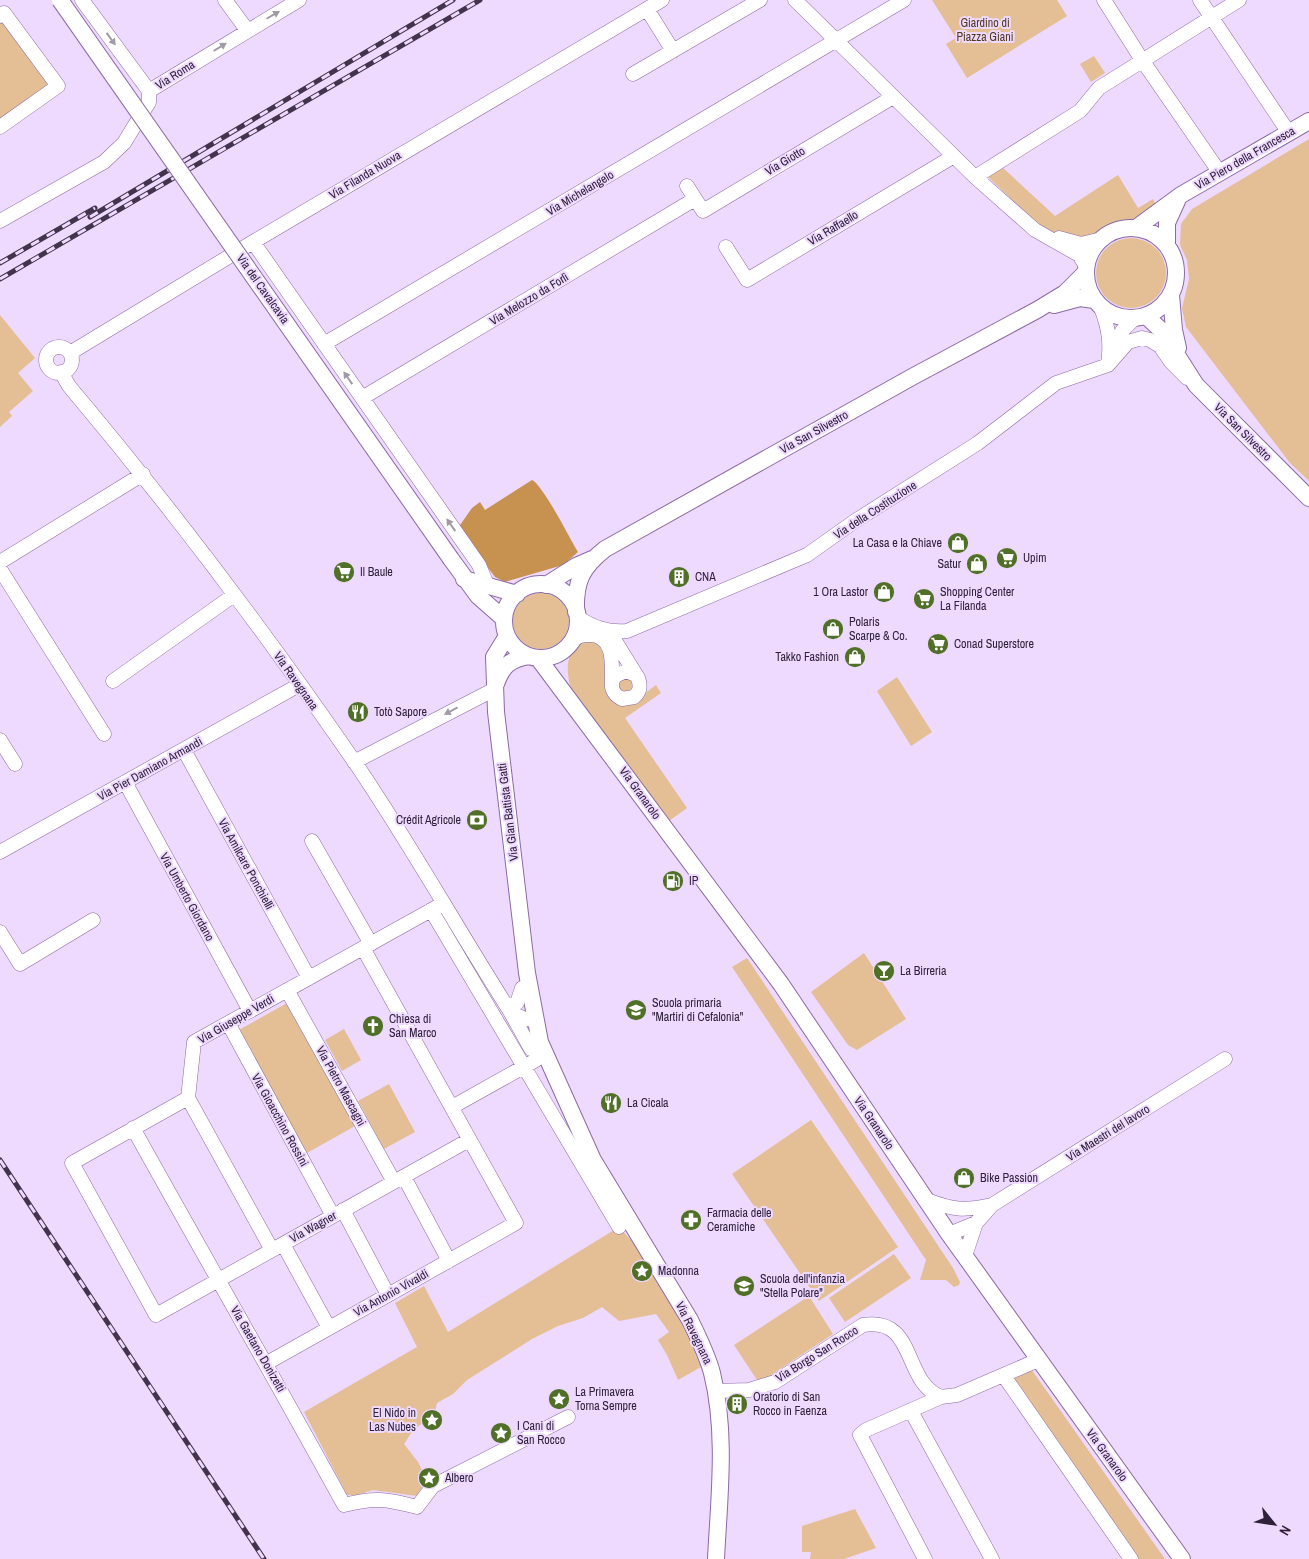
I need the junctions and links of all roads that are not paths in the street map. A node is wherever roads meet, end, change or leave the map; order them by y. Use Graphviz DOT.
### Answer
graph roads {
  1 [pos="60,0"];
  2 [pos="82,0"];
  3 [pos="225,0"];
  4 [pos="299,0"];
  5 [pos="662,0"];
  6 [pos="760,0"];
  7 [pos="795,0"];
  8 [pos="904,0"];
  9 [pos="1104,0"];
  10 [pos="1200,0"];
  11 [pos="1239,0"];
  12 [pos="646,9"];
  13 [pos="0,16"];
  14 [pos="1211,17"];
  15 [pos="247,30"];
  16 [pos="835,42"];
  17 [pos="673,51"];
  18 [pos="1142,60"];
  19 [pos="633,74"];
  20 [pos="149,91"];
  21 [pos="893,97"];
  22 [pos="1309,121"];
  23 [pos="0,128"];
  24 [pos="1290,133"];
  25 [pos="954,156"];
  26 [pos="1220,173"];
  27 [pos="975,177"];
  28 [pos="687,186"];
  29 [pos="1181,195"];
  30 [pos="696,199"];
  31 [pos="0,221"];
  32 [pos="1136,228"];
  33 [pos="1035,230"];
  34 [pos="1102,239"];
  35 [pos="253,242"];
  36 [pos="1167,246"];
  37 [pos="726,247"];
  38 [pos="1086,269"];
  39 [pos="1171,295"];
  40 [pos="1098,304"];
  41 [pos="1037,310"];
  42 [pos="1140,317"];
  43 [pos="324,344"];
  44 [pos="70,353"];
  45 [pos="1182,362"];
  46 [pos="1108,365"];
  47 [pos="61,372"];
  48 [pos="1196,385"];
  49 [pos="362,398"];
  50 [pos="143,474"];
  51 [pos="1309,498"];
  52 [pos="594,558"];
  53 [pos="0,562"];
  54 [pos="0,569"];
  55 [pos="464,579"];
  56 [pos="546,585"];
  57 [pos="488,587"];
  58 [pos="234,594"];
  59 [pos="516,594"];
  60 [pos="577,614"];
  61 [pos="503,618"];
  62 [pos="602,629"];
  63 [pos="627,630"];
  64 [pos="507,636"];
  65 [pos="568,646"];
  66 [pos="620,648"];
  67 [pos="533,657"];
  68 [pos="636,675"];
  69 [pos="113,681"];
  70 [pos="612,682"];
  71 [pos="299,685"];
  72 [pos="495,689"];
  73 [pos="563,690"];
  74 [pos="104,734"];
  75 [pos="0,740"];
  76 [pos="184,750"];
  77 [pos="354,762"];
  78 [pos="15,764"];
  79 [pos="125,782"];
  80 [pos="312,841"];
  81 [pos="0,852"];
  82 [pos="437,907"];
  83 [pos="93,920"];
  84 [pos="0,932"];
  85 [pos="523,936"];
  86 [pos="367,946"];
  87 [pos="309,978"];
  88 [pos="287,990"];
  89 [pos="250,1011"];
  90 [pos="519,1015"];
  91 [pos="228,1023"];
  92 [pos="1224,1059"];
  93 [pos="530,1063"];
  94 [pos="188,1098"];
  95 [pos="452,1108"];
  96 [pos="133,1128"];
  97 [pos="470,1140"];
  98 [pos="584,1142"];
  99 [pos="588,1163"];
  100 [pos="399,1179"];
  101 [pos="927,1200"];
  102 [pos="992,1205"];
  103 [pos="966,1210"];
  104 [pos="338,1213"];
  105 [pos="976,1223"];
  106 [pos="618,1227"];
  107 [pos="949,1234"];
  108 [pos="277,1247"];
  109 [pos="965,1256"];
  110 [pos="449,1261"];
  111 [pos="218,1280"];
  112 [pos="388,1295"];
  113 [pos="328,1328"];
  114 [pos="1038,1360"];
  115 [pos="267,1364"];
  116 [pos="1004,1376"];
  117 [pos="716,1391"];
  118 [pos="941,1397"];
  119 [pos="911,1411"];
  120 [pos="568,1416"];
  121 [pos="716,1559"];
  122 [pos="925,1559"];
  123 [pos="992,1559"];
  124 [pos="1131,1559"];
  125 [pos="1182,1559"];
  1 -- 55 [label="main road, Via del Cavalcavia, bridge"];
  2 -- 20 [label="street, Via Roma, one-way"];
  3 -- 15 [label="street"];
  15 -- 4 [label="street, Via Roma, one-way"];
  5 -- 12 [label="street, Via Filanda Nuova"];
  6 -- 17 [label="street"];
  7 -- 16 [label="street"];
  8 -- 16 [label="street, Via Michelangelo"];
  9 -- 18 [label="street"];
  10 -- 14 [label="street"];
  11 -- 14 [label="street"];
  12 -- 17 [label="street"];
  12 -- 35 [label="street, Via Filanda Nuova"];
  13 -- 23 [label="street"];
  14 -- 18 [label="street"];
  14 -- 24 [label="street"];
  20 -- 15 [label="street, Via Roma, one-way"];
  16 -- 21 [label="street"];
  16 -- 43 [label="street, Via Michelangelo"];
  17 -- 19 [label="street"];
  18 -- 26 [label="street"];
  18 -- 27 [label="street"];
  20 -- 31 [label="street"];
  21 -- 25 [label="street"];
  21 -- 30 [label="street, Via Giotto"];
  22 -- 24 [label="main road, Via Piero della Francesca"];
  24 -- 26 [label="main road, Via Piero della Francesca"];
  25 -- 27 [label="street"];
  25 -- 37 [label="street, Via Raffaello"];
  26 -- 29 [label="main road, Via Piero della Francesca"];
  27 -- 33 [label="street"];
  28 -- 30 [label="street"];
  29 -- 32 [label="main road, Via Piero della Francesca"];
  29 -- 36 [label="main road, Via Piero della Francesca"];
  30 -- 49 [label="street, Via Melozzo da Forlì"];
  32 -- 34 [label="main road"];
  32 -- 36 [label="main road"];
  33 -- 34 [label="street"];
  33 -- 38 [label="street"];
  34 -- 38 [label="main road"];
  35 -- 43 [label="street, Via del Cavalcavia"];
  35 -- 44 [label="street, Via Filanda Nuova"];
  36 -- 39 [label="main road"];
  38 -- 40 [label="main road"];
  38 -- 41 [label="main road, Via San Silvestro"];
  39 -- 42 [label="main road"];
  39 -- 45 [label="main road, Via San Silvestro"];
  40 -- 41 [label="main road, Via San Silvestro"];
  40 -- 42 [label="main road"];
  40 -- 46 [label="street"];
  41 -- 52 [label="main road, Via San Silvestro"];
  42 -- 45 [label="main road, Via San Silvestro"];
  42 -- 46 [label="street"];
  49 -- 43 [label="street, Via del Cavalcavia, one-way"];
  44 -- 47 [label="street"];
  44 -- 47 [label="street, Via Ravegnana"];
  45 -- 48 [label="main road, Via San Silvestro"];
  46 -- 48 [label="street, Via della Costituzione"];
  46 -- 63 [label="street, Via della Costituzione"];
  47 -- 50 [label="street, Via Ravegnana"];
  48 -- 51 [label="main road, Via San Silvestro"];
  57 -- 49 [label="street, Via del Cavalcavia, one-way"];
  50 -- 53 [label="street"];
  50 -- 58 [label="street, Via Ravegnana"];
  52 -- 56 [label="main road, Via San Silvestro"];
  52 -- 60 [label="main road, Via San Silvestro"];
  54 -- 74 [label="street"];
  55 -- 57 [label="main road"];
  55 -- 61 [label="main road, Via del Cavalcavia"];
  56 -- 59 [label="main road"];
  56 -- 60 [label="main road"];
  57 -- 59 [label="main road"];
  58 -- 69 [label="street"];
  58 -- 71 [label="street, Via Ravegnana"];
  59 -- 61 [label="main road"];
  60 -- 62 [label="street, Via della Costituzione"];
  60 -- 65 [label="main road"];
  61 -- 64 [label="main road"];
  62 -- 63 [label="street, Via della Costituzione"];
  62 -- 66 [label="street, Via della Costituzione"];
  63 -- 66 [label="street"];
  64 -- 67 [label="main road"];
  64 -- 72 [label="main road, Via Gian Battista Gatti"];
  65 -- 67 [label="main road"];
  65 -- 70 [label="street"];
  65 -- 73 [label="main road"];
  66 -- 68 [label="street, Via della Costituzione"];
  67 -- 72 [label="main road, Via Gian Battista Gatti"];
  67 -- 73 [label="main road, Via Granarolo"];
  68 -- 70 [label="street"];
  68 -- 70 [label="street"];
  71 -- 76 [label="street, Via Pier Damiano Armandi"];
  71 -- 77 [label="street, Via Ravegnana"];
  72 -- 77 [label="street, one-way"];
  72 -- 85 [label="main road, Via Gian Battista Gatti"];
  73 -- 101 [label="main road, Via Granarolo"];
  75 -- 78 [label="street"];
  76 -- 79 [label="street, Via Pier Damiano Armandi"];
  76 -- 87 [label="street, Via Amilcare Ponchielli"];
  77 -- 82 [label="street, Via Ravegnana"];
  79 -- 81 [label="street, Via Pier Damiano Armandi"];
  79 -- 89 [label="street, Via Umberto Giordano"];
  80 -- 86 [label="street"];
  82 -- 86 [label="street, Via Giuseppe Verdi"];
  82 -- 90 [label="street, Via Ravegnana"];
  82 -- 93 [label="street, Via Ravegnana"];
  83 -- 84 [label="street"];
  85 -- 90 [label="main road, Via Gian Battista Gatti"];
  85 -- 90 [label="main road, Via Gian Battista Gatti"];
  86 -- 87 [label="street, Via Giuseppe Verdi"];
  86 -- 95 [label="street"];
  87 -- 88 [label="street, Via Giuseppe Verdi"];
  88 -- 89 [label="street, Via Giuseppe Verdi"];
  88 -- 100 [label="street, Via Pietro Mascagni"];
  89 -- 91 [label="street, Via Giuseppe Verdi"];
  90 -- 93 [label="main road, Via Ravegnana"];
  90 -- 98 [label="main road, Via Ravegnana"];
  91 -- 94 [label="street, Via Giuseppe Verdi"];
  91 -- 104 [label="street, Via Gioacchino Rossini"];
  92 -- 102 [label="street, Via Maestri del lavoro"];
  93 -- 95 [label="street"];
  93 -- 98 [label="main road, Via Ravegnana"];
  93 -- 99 [label="street, Via Ravegnana"];
  94 -- 96 [label="street"];
  94 -- 108 [label="street"];
  95 -- 97 [label="street"];
  96 -- 111 [label="street, Via Gaetano Donizetti"];
  96 -- 111 [label="street, Via Wagner"];
  97 -- 100 [label="street, Via Wagner"];
  97 -- 110 [label="street, Via Antonio Vivaldi"];
  98 -- 99 [label="main road, Via Ravegnana"];
  99 -- 106 [label="street, Via Ravegnana"];
  99 -- 117 [label="main road, Via Ravegnana"];
  100 -- 104 [label="street, Via Wagner"];
  100 -- 110 [label="street, Via Pietro Mascagni"];
  101 -- 103 [label="street, Via Maestri del lavoro"];
  101 -- 107 [label="main road, Via Granarolo"];
  102 -- 103 [label="street, Via Maestri del lavoro"];
  102 -- 105 [label="street, Via Maestri del lavoro"];
  103 -- 107 [label="street"];
  104 -- 108 [label="street, Via Wagner"];
  104 -- 112 [label="street, Via Gioacchino Rossini"];
  105 -- 107 [label="street, Via Maestri del lavoro"];
  105 -- 109 [label="street, Via Maestri del lavoro"];
  107 -- 109 [label="main road, Via Granarolo"];
  108 -- 111 [label="street, Via Wagner"];
  108 -- 113 [label="street"];
  109 -- 114 [label="main road, Via Granarolo"];
  110 -- 112 [label="street, Via Antonio Vivaldi"];
  111 -- 115 [label="street, Via Gaetano Donizetti"];
  112 -- 113 [label="street, Via Antonio Vivaldi"];
  113 -- 115 [label="street, Via Antonio Vivaldi"];
  114 -- 116 [label="street"];
  114 -- 125 [label="main road, Via Granarolo"];
  115 -- 120 [label="street, Via Gaetano Donizetti"];
  116 -- 118 [label="street"];
  116 -- 124 [label="street"];
  117 -- 118 [label="street, Via Borgo San Rocco"];
  117 -- 121 [label="main road, Via Ravegnana"];
  118 -- 119 [label="street"];
  119 -- 122 [label="street"];
  119 -- 123 [label="street"];
}
